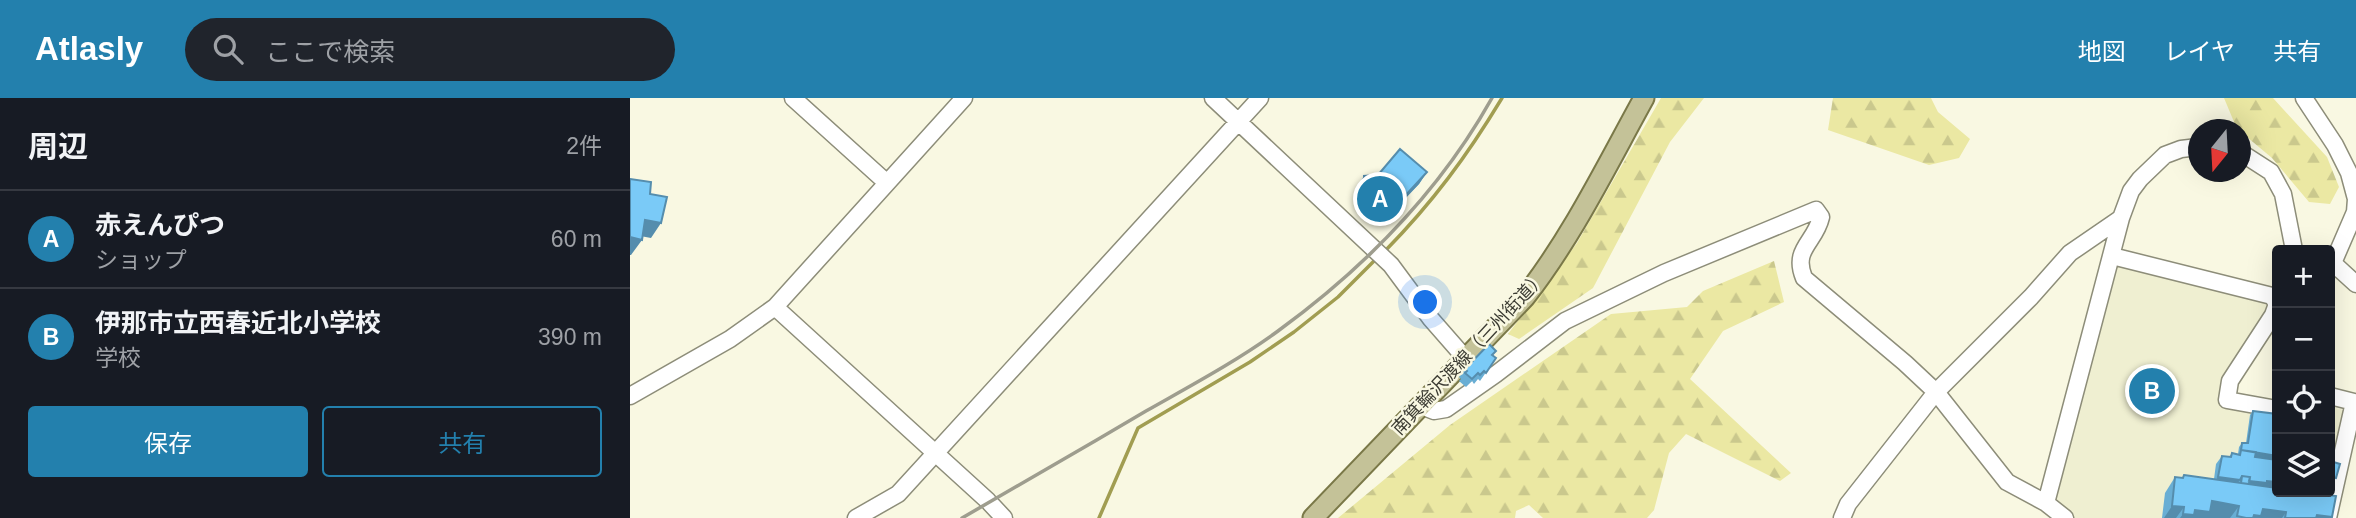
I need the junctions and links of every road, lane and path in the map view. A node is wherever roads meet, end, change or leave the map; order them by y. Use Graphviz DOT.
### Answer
graph roads {
  1 [pos="793,98"];
  2 [pos="964,98"];
  3 [pos="1213,98"];
  4 [pos="1261,98"];
  5 [pos="1644,98"];
  6 [pos="2304,98"];
  7 [pos="1239,123"];
  8 [pos="2188,148"];
  9 [pos="2251,159"];
  10 [pos="887,183"];
  11 [pos="2121,218"];
  12 [pos="2293,245"];
  13 [pos="2112,256"];
  14 [pos="2335,260"];
  15 [pos="2335,269"];
  16 [pos="2356,284"];
  17 [pos="775,307"];
  18 [pos="1466,359"];
  19 [pos="1936,392"];
  20 [pos="631,394"];
  21 [pos="2335,397"];
  22 [pos="1422,406"];
  23 [pos="2272,408"];
  24 [pos="935,455"];
  25 [pos="2046,503"];
  26 [pos="856,518"];
  27 [pos="1004,518"];
  28 [pos="1312,518"];
  29 [pos="1842,518"];
  30 [pos="2065,518"];
  31 [pos="2328,518"];
  1 -- 10 [label="street"];
  2 -- 10 [label="street"];
  3 -- 7 [label="street"];
  4 -- 7 [label="street"];
  5 -- 18 [label="main road, 南箕輪沢渡線（三州街道）"];
  6 -- 14 [label="street"];
  7 -- 18 [label="street"];
  7 -- 24 [label="street"];
  8 -- 11 [label="street"];
  9 -- 12 [label="street"];
  10 -- 17 [label="street"];
  11 -- 13 [label="street"];
  11 -- 19 [label="street"];
  13 -- 23 [label="street"];
  13 -- 25 [label="street"];
  15 -- 16 [label="street"];
  17 -- 20 [label="street"];
  17 -- 24 [label="street"];
  18 -- 22 [label="main road, 南箕輪沢渡線（三州街道）"];
  19 -- 22 [label="street"];
  19 -- 25 [label="street"];
  19 -- 29 [label="street"];
  21 -- 31 [label="street"];
  22 -- 28 [label="main road, 南箕輪沢渡線（三州街道）"];
  24 -- 26 [label="street"];
  24 -- 27 [label="street"];
  25 -- 30 [label="street"];
}
